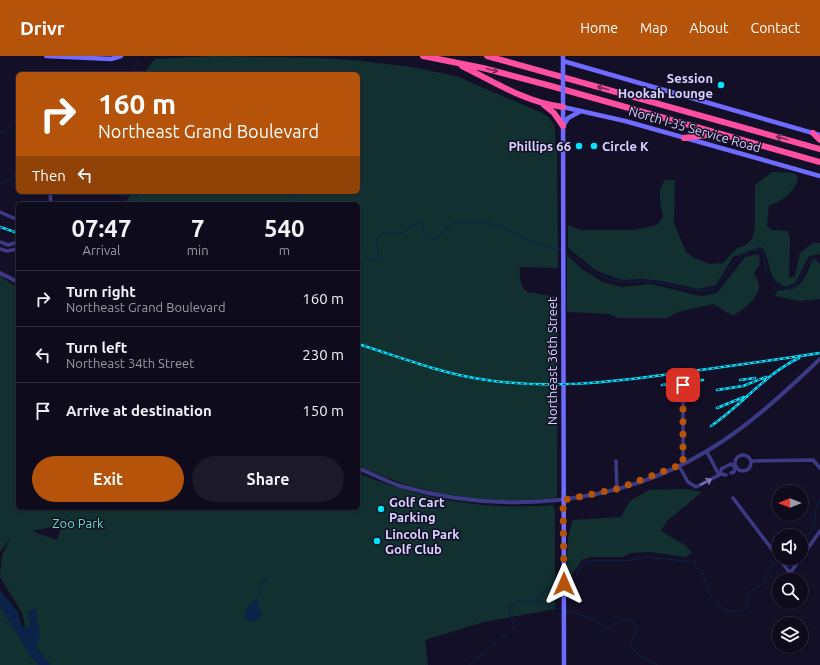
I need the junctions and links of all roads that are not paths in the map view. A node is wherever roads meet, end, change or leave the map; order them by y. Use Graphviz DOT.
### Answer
graph roads {
  1 [pos="46,56"];
  2 [pos="121,56"];
  3 [pos="423,56"];
  4 [pos="487,56"];
  5 [pos="563,58"];
  6 [pos="454,62"];
  7 [pos="543,104"];
  8 [pos="563,107"];
  9 [pos="581,111"];
  10 [pos="563,126"];
  11 [pos="718,133"];
  12 [pos="813,133"];
  13 [pos="820,135"];
  14 [pos="684,138"];
  15 [pos="820,140"];
  16 [pos="820,149"];
  17 [pos="820,162"];
  18 [pos="820,176"];
  19 [pos="0,212"];
  20 [pos="16,219"];
  21 [pos="0,242"];
  22 [pos="16,243"];
  23 [pos="8,245"];
  24 [pos="0,248"];
  25 [pos="16,249"];
  26 [pos="7,251"];
  27 [pos="0,272"];
  28 [pos="16,281"];
  29 [pos="820,359"];
  30 [pos="683,385"];
  31 [pos="707,452"];
  32 [pos="616,460"];
  33 [pos="751,461"];
  34 [pos="681,465"];
  35 [pos="735,467"];
  36 [pos="820,468"];
  37 [pos="360,469"];
  38 [pos="732,473"];
  39 [pos="720,475"];
  40 [pos="726,476"];
  41 [pos="617,489"];
  42 [pos="733,498"];
  43 [pos="563,500"];
  44 [pos="820,532"];
  45 [pos="808,548"];
  46 [pos="772,549"];
  47 [pos="784,565"];
  48 [pos="796,565"];
  49 [pos="564,665"];
  1 -- 2 [label="main road"];
  3 -- 6 [label="highway"];
  16 -- 4 [label="highway, one-way"];
  5 -- 8 [label="main road, Northeast 36th Street, bridge"];
  5 -- 12 [label="main road"];
  6 -- 7 [label="highway"];
  6 -- 11 [label="highway, one-way"];
  7 -- 8 [label="highway"];
  7 -- 10 [label="highway"];
  8 -- 9 [label="main road, North I-35 Service Road"];
  8 -- 10 [label="main road, Northeast 36th Street"];
  9 -- 10 [label="main road"];
  9 -- 14 [label="main road, North I-35 Service Road"];
  10 -- 43 [label="main road, Northeast 36th Street"];
  11 -- 14 [label="highway"];
  11 -- 17 [label="highway"];
  12 -- 13 [label="main road"];
  12 -- 15 [label="highway"];
  14 -- 18 [label="main road, North I-35 Service Road"];
  19 -- 20 [label="street"];
  21 -- 23 [label="street"];
  22 -- 23 [label="street"];
  23 -- 26 [label="street"];
  24 -- 26 [label="street"];
  25 -- 26 [label="street"];
  27 -- 28 [label="street"];
  29 -- 31 [label="street"];
  30 -- 34 [label="street"];
  31 -- 34 [label="street"];
  31 -- 39 [label="street"];
  32 -- 41 [label="street"];
  33 -- 35 [label="street"];
  33 -- 35 [label="street"];
  33 -- 36 [label="street"];
  34 -- 39 [label="street, one-way"];
  34 -- 41 [label="street"];
  35 -- 38 [label="street"];
  35 -- 39 [label="street"];
  37 -- 43 [label="street"];
  39 -- 40 [label="street"];
  41 -- 43 [label="street"];
  42 -- 46 [label="street"];
  43 -- 49 [label="main road, Northeast 36th Street"];
  44 -- 45 [label="street"];
  47 -- 48 [label="street"];
}
